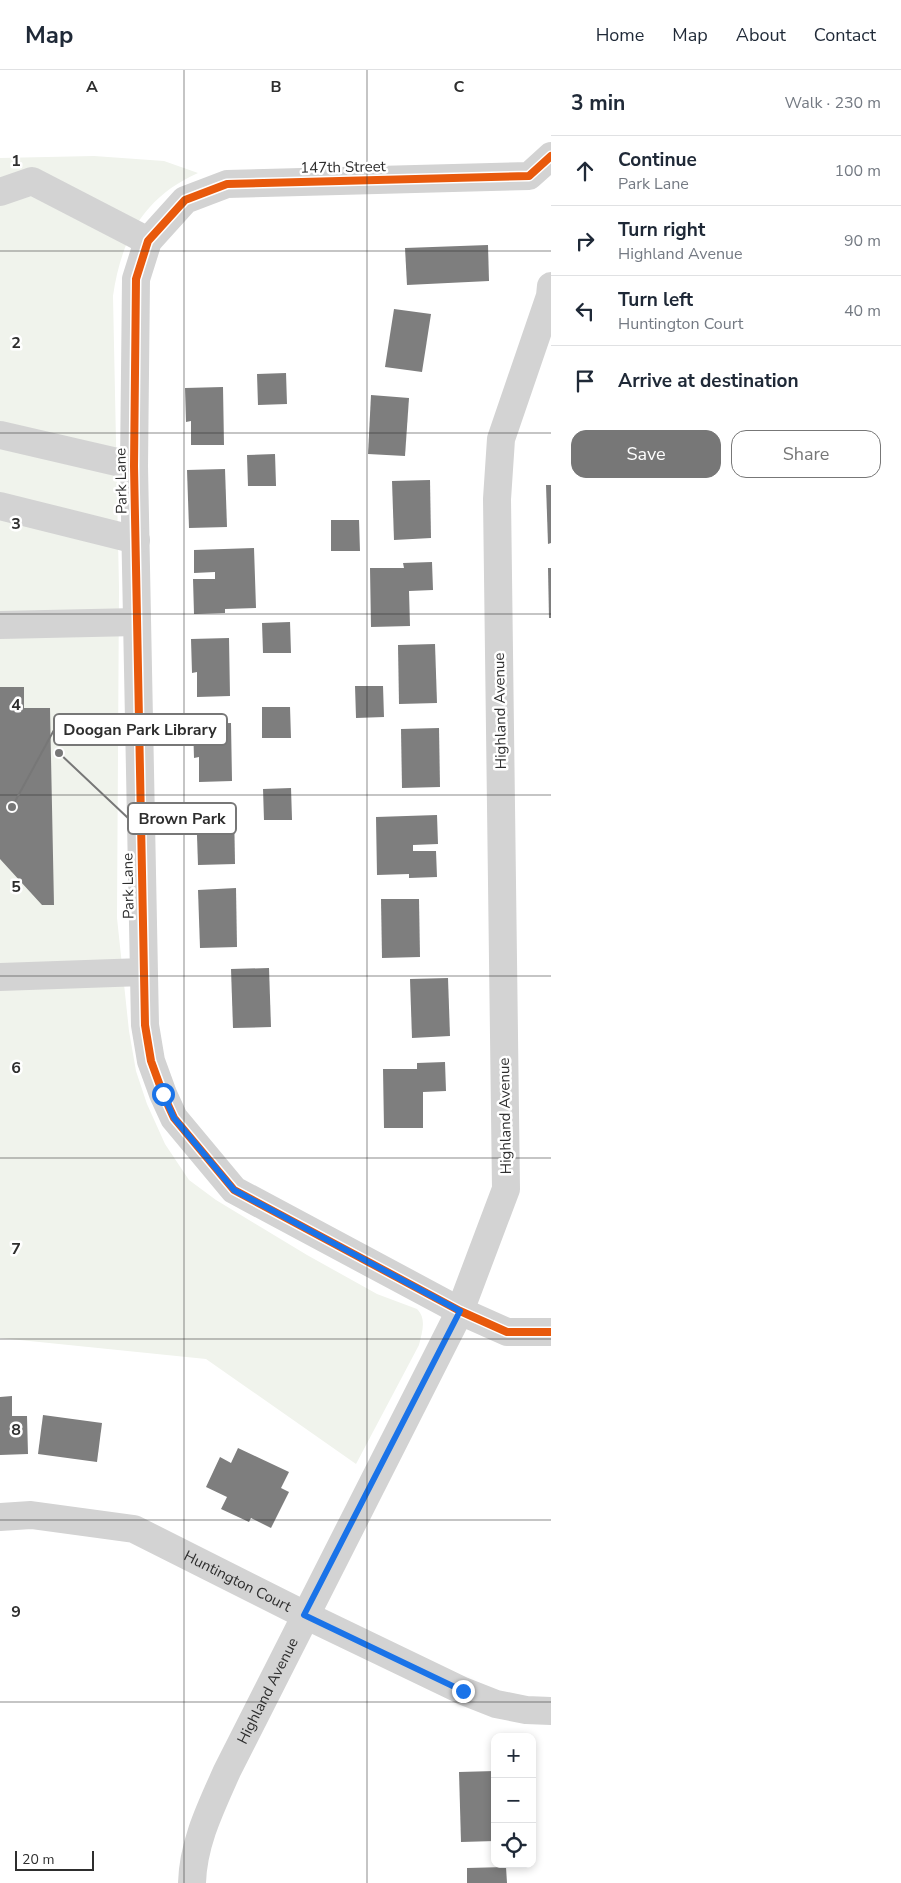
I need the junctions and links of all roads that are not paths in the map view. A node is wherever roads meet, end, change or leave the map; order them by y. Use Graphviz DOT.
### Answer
graph roads {
  1 [pos="551,156"];
  2 [pos="0,192"];
  3 [pos="148,240"];
  4 [pos="551,286"];
  5 [pos="0,435"];
  6 [pos="134,466"];
  7 [pos="0,506"];
  8 [pos="136,540"];
  9 [pos="137,622"];
  10 [pos="0,625"];
  11 [pos="143,972"];
  12 [pos="0,977"];
  13 [pos="460,1311"];
  14 [pos="551,1332"];
  15 [pos="0,1517"];
  16 [pos="304,1615"];
  17 [pos="551,1711"];
  18 [pos="192,1883"];
  1 -- 3 [label="street, 147th Street"];
  2 -- 3 [label="street"];
  3 -- 6 [label="street, Park Lane"];
  4 -- 13 [label="street, Highland Avenue"];
  5 -- 6 [label="street"];
  6 -- 8 [label="street, Park Lane"];
  7 -- 8 [label="street"];
  8 -- 9 [label="street, Park Lane"];
  9 -- 10 [label="street"];
  9 -- 11 [label="street, Park Lane"];
  11 -- 12 [label="street"];
  11 -- 13 [label="street, Park Lane"];
  13 -- 14 [label="street, Park Lane"];
  13 -- 16 [label="street, Highland Avenue"];
  15 -- 16 [label="street, Huntington Court"];
  16 -- 17 [label="street, Huntington Court"];
  16 -- 18 [label="street, Highland Avenue"];
}
